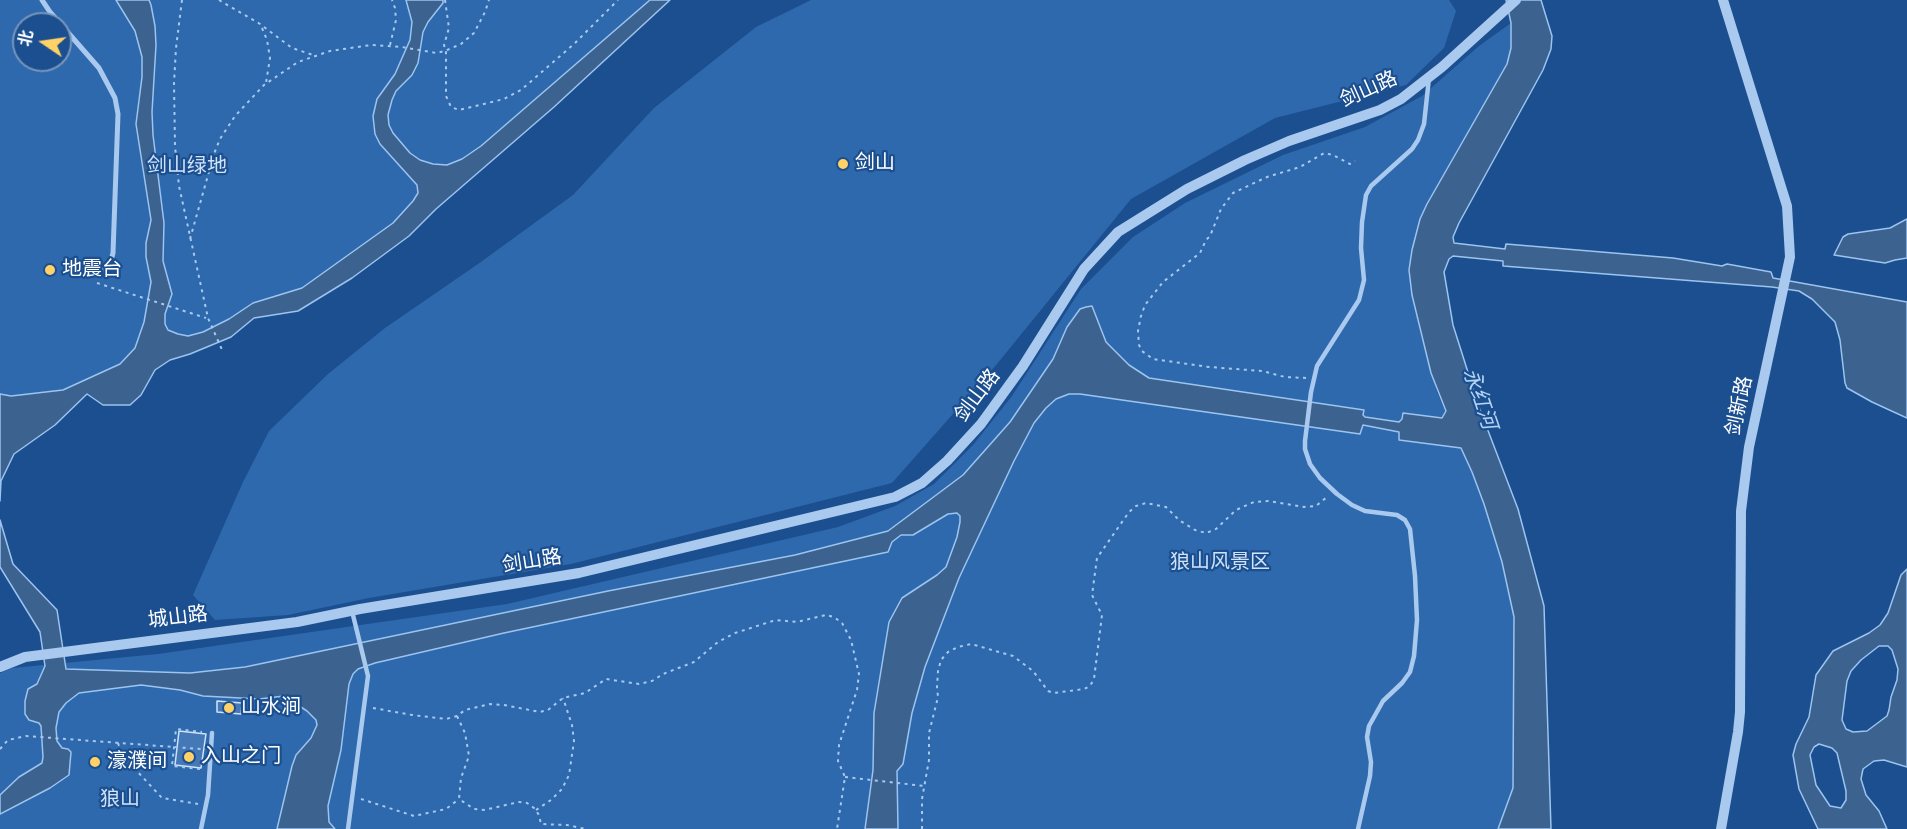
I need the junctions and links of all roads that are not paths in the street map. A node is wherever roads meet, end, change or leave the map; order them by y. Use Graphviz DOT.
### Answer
graph roads {
  1 [pos="42,0"];
  2 [pos="1516,0"];
  3 [pos="1723,0"];
  4 [pos="1430,77"];
  5 [pos="75,275"];
  6 [pos="356,610"];
  7 [pos="0,667"];
  8 [pos="212,733"];
  9 [pos="201,829"];
  10 [pos="348,829"];
  11 [pos="1358,829"];
  12 [pos="1721,829"];
  1 -- 5 [label="street"];
  2 -- 4 [label="street, 剑山路"];
  3 -- 12 [label="street, 剑新路"];
  4 -- 6 [label="street, 剑山路"];
  4 -- 11 [label="lane"];
  6 -- 7 [label="street, 城山路"];
  6 -- 10 [label="lane"];
  8 -- 9 [label="lane"];
}
